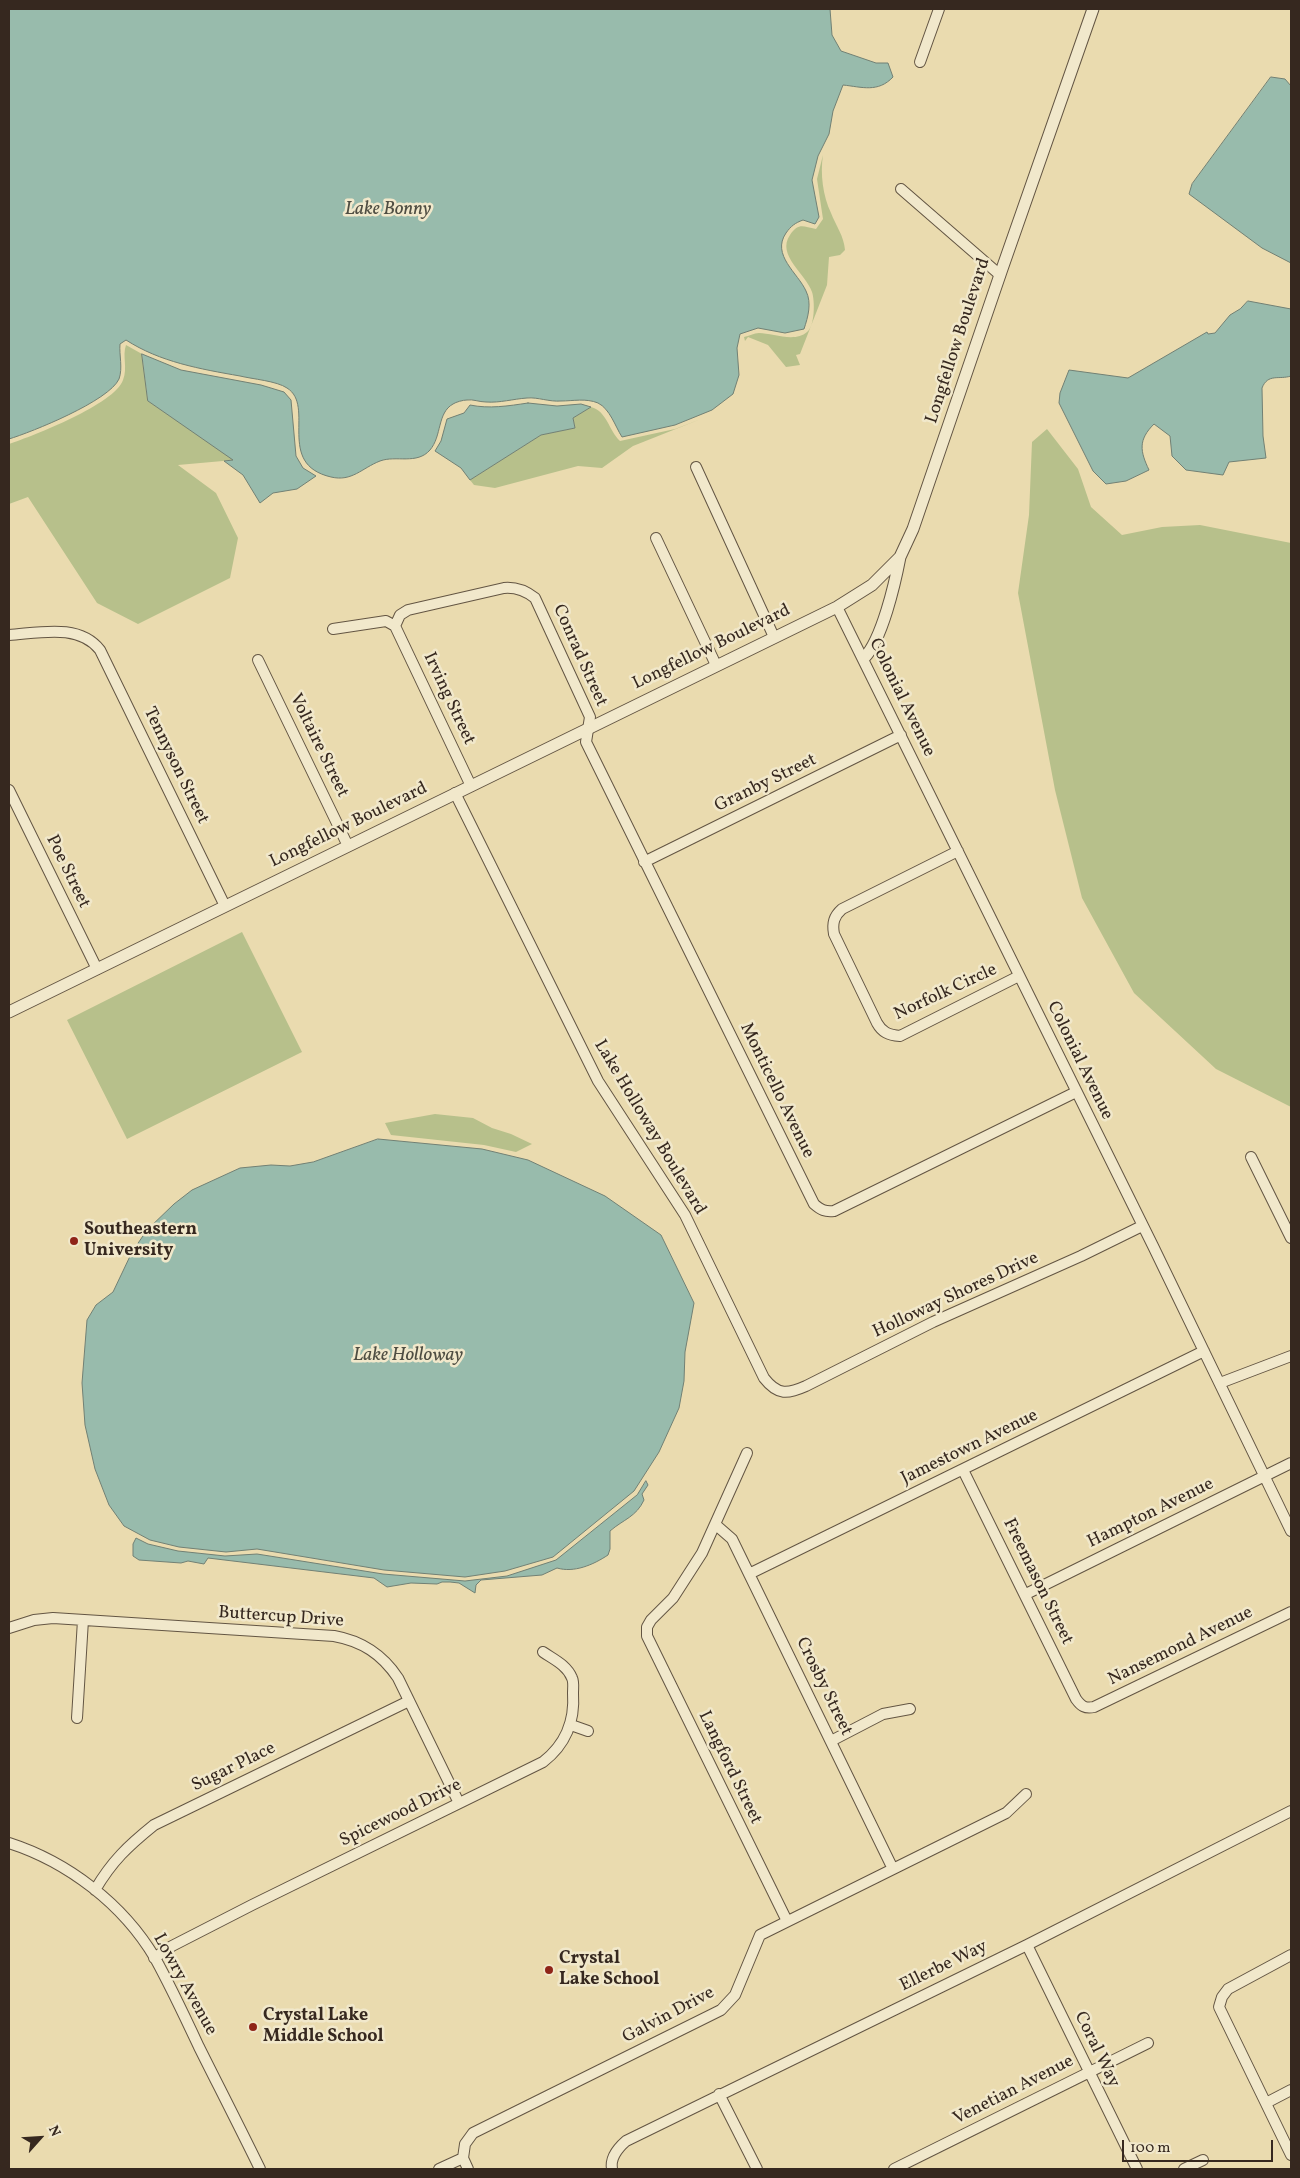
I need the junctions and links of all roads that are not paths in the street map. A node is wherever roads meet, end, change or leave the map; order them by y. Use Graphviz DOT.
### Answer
graph roads {
  1 [pos="939,9"];
  2 [pos="1093,9"];
  3 [pos="920,62"];
  4 [pos="901,189"];
  5 [pos="1000,275"];
  6 [pos="696,467"];
  7 [pos="656,538"];
  8 [pos="900,558"];
  9 [pos="837,607"];
  10 [pos="395,626"];
  11 [pos="333,629"];
  12 [pos="9,635"];
  13 [pos="774,637"];
  14 [pos="864,658"];
  15 [pos="258,660"];
  16 [pos="716,665"];
  17 [pos="588,729"];
  18 [pos="901,735"];
  19 [pos="471,786"];
  20 [pos="9,790"];
  21 [pos="455,793"];
  22 [pos="348,846"];
  23 [pos="958,851"];
  24 [pos="644,862"];
  25 [pos="224,906"];
  26 [pos="97,969"];
  27 [pos="1019,976"];
  28 [pos="9,1012"];
  29 [pos="1076,1092"];
  30 [pos="1251,1157"];
  31 [pos="1142,1226"];
  32 [pos="1291,1238"];
  33 [pos="1204,1351"];
  34 [pos="1291,1356"];
  35 [pos="1220,1383"];
  36 [pos="782,1392"];
  37 [pos="747,1453"];
  38 [pos="1291,1463"];
  39 [pos="963,1470"];
  40 [pos="1265,1477"];
  41 [pos="716,1525"];
  42 [pos="1291,1531"];
  43 [pos="749,1574"];
  44 [pos="1026,1594"];
  45 [pos="1291,1612"];
  46 [pos="83,1620"];
  47 [pos="9,1628"];
  48 [pos="543,1652"];
  49 [pos="409,1701"];
  50 [pos="1084,1707"];
  51 [pos="910,1709"];
  52 [pos="76,1718"];
  53 [pos="570,1725"];
  54 [pos="588,1731"];
  55 [pos="831,1741"];
  56 [pos="1026,1794"];
  57 [pos="459,1803"];
  58 [pos="1291,1811"];
  59 [pos="9,1843"];
  60 [pos="893,1868"];
  61 [pos="95,1890"];
  62 [pos="787,1921"];
  63 [pos="1027,1944"];
  64 [pos="1291,1955"];
  65 [pos="154,1958"];
  66 [pos="1148,2043"];
  67 [pos="1089,2071"];
  68 [pos="1291,2090"];
  69 [pos="719,2094"];
  70 [pos="1266,2102"];
  71 [pos="1291,2155"];
  72 [pos="463,2158"];
  73 [pos="1203,2160"];
  74 [pos="260,2169"];
  75 [pos="439,2169"];
  76 [pos="468,2169"];
  77 [pos="612,2169"];
  78 [pos="757,2169"];
  79 [pos="894,2169"];
  80 [pos="1137,2169"];
  81 [pos="1184,2169"];
  1 -- 3 [label="street"];
  2 -- 5 [label="street, Longfellow Boulevard"];
  4 -- 5 [label="street"];
  5 -- 8 [label="street, Longfellow Boulevard"];
  6 -- 13 [label="street"];
  7 -- 16 [label="street"];
  8 -- 9 [label="street, Longfellow Boulevard"];
  8 -- 14 [label="street"];
  9 -- 13 [label="street, Longfellow Boulevard"];
  9 -- 14 [label="street, Colonial Avenue"];
  10 -- 11 [label="street"];
  10 -- 17 [label="street, Conrad Street"];
  10 -- 19 [label="street, Irving Street"];
  12 -- 25 [label="street, Tennyson Street"];
  13 -- 16 [label="street, Longfellow Boulevard"];
  14 -- 18 [label="street, Colonial Avenue"];
  15 -- 22 [label="street, Voltaire Street"];
  16 -- 17 [label="street, Longfellow Boulevard"];
  17 -- 19 [label="street, Longfellow Boulevard"];
  17 -- 24 [label="street, Monticello Avenue"];
  18 -- 23 [label="street, Colonial Avenue"];
  18 -- 24 [label="street, Granby Street"];
  19 -- 21 [label="street, Longfellow Boulevard"];
  20 -- 26 [label="street, Poe Street"];
  21 -- 22 [label="street, Longfellow Boulevard"];
  21 -- 36 [label="street, Lake Holloway Boulevard"];
  22 -- 25 [label="street, Longfellow Boulevard"];
  23 -- 27 [label="street, Colonial Avenue"];
  23 -- 27 [label="street, Norfolk Circle"];
  24 -- 29 [label="street, Monticello Avenue"];
  25 -- 26 [label="street, Longfellow Boulevard"];
  26 -- 28 [label="street, Longfellow Boulevard"];
  27 -- 29 [label="street, Colonial Avenue"];
  29 -- 31 [label="street, Colonial Avenue"];
  30 -- 32 [label="street"];
  31 -- 33 [label="street, Colonial Avenue"];
  31 -- 36 [label="street, Holloway Shores Drive"];
  33 -- 35 [label="street, Colonial Avenue"];
  33 -- 39 [label="street, Jamestown Avenue"];
  34 -- 35 [label="street"];
  35 -- 40 [label="street, Colonial Avenue"];
  37 -- 41 [label="street"];
  38 -- 40 [label="street, Hampton Avenue"];
  39 -- 43 [label="street, Jamestown Avenue"];
  39 -- 44 [label="street, Freemason Street"];
  40 -- 42 [label="street, Colonial Avenue"];
  40 -- 44 [label="street, Hampton Avenue"];
  41 -- 43 [label="street, Crosby Street"];
  41 -- 62 [label="street, Langford Street"];
  43 -- 55 [label="street, Crosby Street"];
  44 -- 50 [label="street, Freemason Street"];
  45 -- 50 [label="street, Nansemond Avenue"];
  46 -- 47 [label="street, Buttercup Drive"];
  46 -- 49 [label="street, Buttercup Drive"];
  46 -- 52 [label="street"];
  48 -- 53 [label="street, Spicewood Drive"];
  49 -- 57 [label="street, Buttercup Drive"];
  49 -- 61 [label="street, Sugar Place"];
  51 -- 55 [label="street"];
  53 -- 54 [label="street"];
  53 -- 57 [label="street, Spicewood Drive"];
  55 -- 60 [label="street, Crosby Street"];
  56 -- 60 [label="street, Galvin Drive"];
  57 -- 65 [label="street, Spicewood Drive"];
  58 -- 63 [label="street, Ellerbe Way"];
  59 -- 61 [label="street, Lowry Avenue"];
  60 -- 62 [label="street, Galvin Drive"];
  61 -- 65 [label="street, Lowry Avenue"];
  62 -- 72 [label="street, Galvin Drive"];
  63 -- 67 [label="street, Coral Way"];
  63 -- 69 [label="street, Ellerbe Way"];
  64 -- 70 [label="street"];
  65 -- 74 [label="street, Lowry Avenue"];
  66 -- 67 [label="street, Venetian Avenue"];
  67 -- 79 [label="street, Venetian Avenue"];
  67 -- 80 [label="street, Coral Way"];
  68 -- 70 [label="street"];
  69 -- 77 [label="street, Ellerbe Way"];
  69 -- 78 [label="street"];
  70 -- 71 [label="street"];
  72 -- 75 [label="street"];
  72 -- 76 [label="street"];
  73 -- 81 [label="street"];
}
